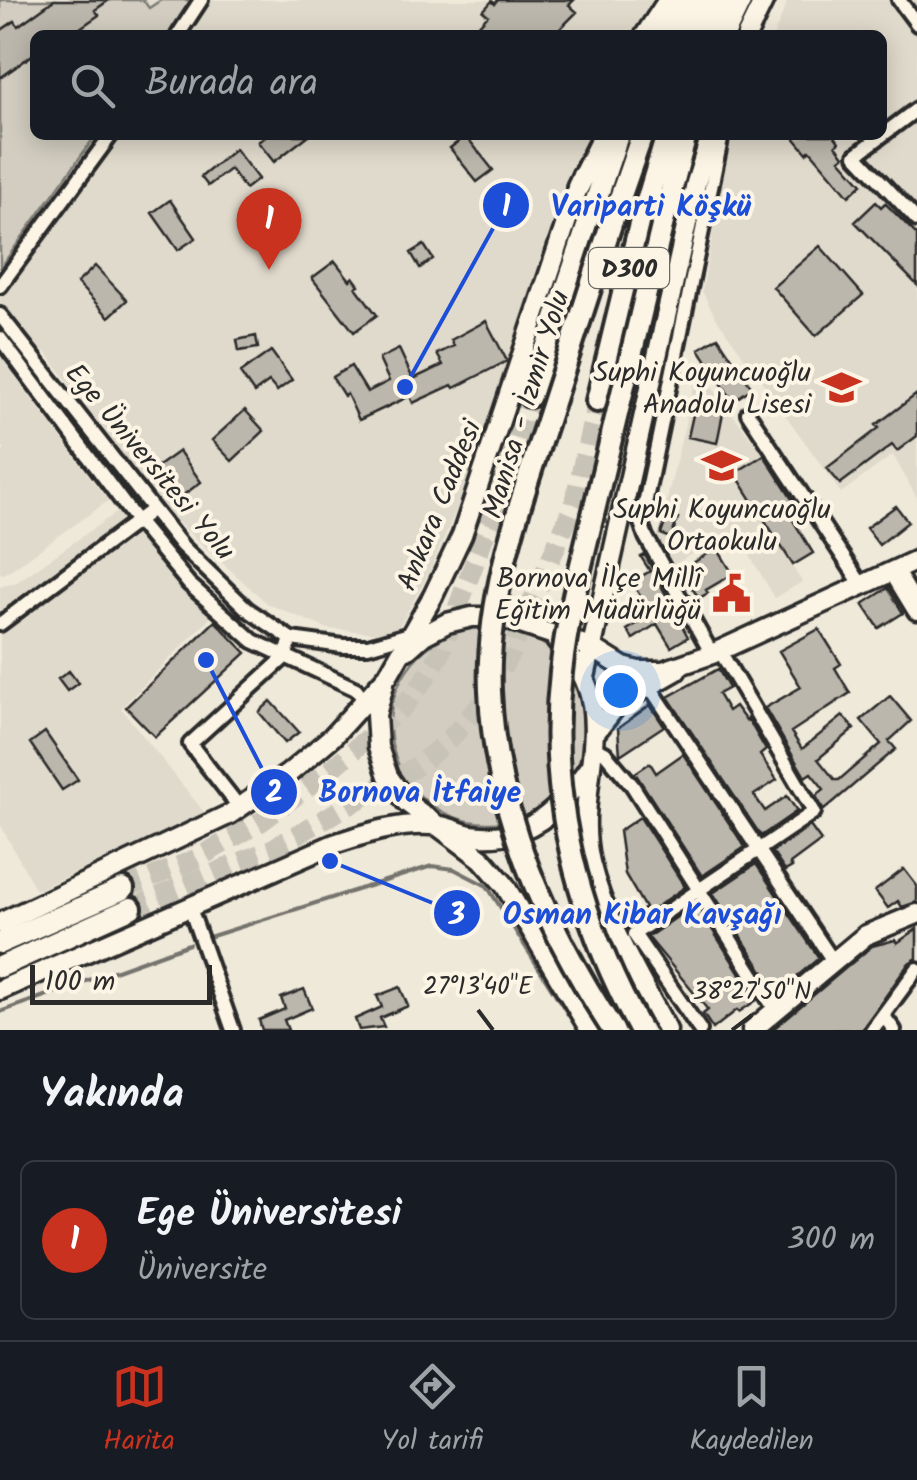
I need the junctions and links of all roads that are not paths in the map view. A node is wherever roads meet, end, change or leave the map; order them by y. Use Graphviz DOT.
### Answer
graph roads {
  1 [pos="202,0"];
  2 [pos="668,0"];
  3 [pos="686,0"];
  4 [pos="704,0"];
  5 [pos="726,0"];
  6 [pos="741,0"];
  7 [pos="764,0"];
  8 [pos="899,0"];
  9 [pos="917,24"];
  10 [pos="181,30"];
  11 [pos="648,30"];
  12 [pos="671,30"];
  13 [pos="672,30"];
  14 [pos="709,30"];
  15 [pos="726,30"];
  16 [pos="749,30"];
  17 [pos="917,109"];
  18 [pos="887,132"];
  19 [pos="108,140"];
  20 [pos="599,140"];
  21 [pos="616,140"];
  22 [pos="640,140"];
  23 [pos="665,140"];
  24 [pos="685,140"];
  25 [pos="710,140"];
  26 [pos="721,140"];
  27 [pos="876,140"];
  28 [pos="578,186"];
  29 [pos="917,220"];
  30 [pos="0,286"];
  31 [pos="0,315"];
  32 [pos="0,338"];
  33 [pos="530,396"];
  34 [pos="597,402"];
  35 [pos="748,413"];
  36 [pos="153,509"];
  37 [pos="136,520"];
  38 [pos="909,569"];
  39 [pos="861,584"];
  40 [pos="917,610"];
  41 [pos="0,624"];
  42 [pos="447,624"];
  43 [pos="412,634"];
  44 [pos="549,636"];
  45 [pos="290,638"];
  46 [pos="590,647"];
  47 [pos="716,652"];
  48 [pos="285,658"];
  49 [pos="687,664"];
  50 [pos="388,675"];
  51 [pos="585,677"];
  52 [pos="650,687"];
  53 [pos="371,708"];
  54 [pos="593,749"];
  55 [pos="240,808"];
  56 [pos="439,826"];
  57 [pos="759,850"];
  58 [pos="698,892"];
  59 [pos="190,908"];
  60 [pos="917,914"];
  61 [pos="0,923"];
  62 [pos="0,943"];
  63 [pos="835,964"];
  64 [pos="0,967"];
  65 [pos="917,969"];
  66 [pos="0,990"];
  67 [pos="776,1011"];
  68 [pos="883,1015"];
  69 [pos="756,1029"];
  70 [pos="233,1030"];
  71 [pos="590,1030"];
  72 [pos="612,1030"];
  73 [pos="640,1030"];
  74 [pos="667,1030"];
  75 [pos="700,1030"];
  76 [pos="872,1030"];
  77 [pos="894,1030"];
  1 -- 10 [label="street"];
  2 -- 11 [label="main road"];
  3 -- 12 [label="highway"];
  4 -- 13 [label="highway"];
  5 -- 14 [label="highway"];
  6 -- 15 [label="highway"];
  7 -- 16 [label="main road"];
  8 -- 9 [label="street"];
  17 -- 18 [label="street"];
  19 -- 30 [label="street"];
  20 -- 28 [label="highway"];
  21 -- 33 [label="highway, D300"];
  22 -- 72 [label="highway, Manisa - İzmir Yolu, bridge"];
  23 -- 34 [label="highway, D300"];
  24 -- 73 [label="highway, bridge"];
  25 -- 46 [label="main road"];
  26 -- 47 [label="street"];
  27 -- 29 [label="street"];
  28 -- 43 [label="main road, Ankara Caddesi"];
  31 -- 36 [label="street, Ege Üniversitesi Yolu"];
  32 -- 37 [label="street, Ege Üniversitesi Yolu"];
  35 -- 39 [label="street"];
  36 -- 37 [label="street"];
  36 -- 45 [label="street, Ege Üniversitesi Yolu"];
  37 -- 41 [label="street"];
  37 -- 48 [label="street, Ege Üniversitesi Yolu"];
  38 -- 39 [label="main road"];
  38 -- 40 [label="main road"];
  39 -- 47 [label="main road"];
  42 -- 43 [label="street, Ege Üniversitesi Yolu"];
  42 -- 44 [label="main road"];
  42 -- 50 [label="main road"];
  43 -- 45 [label="street, Ege Üniversitesi Yolu"];
  43 -- 50 [label="main road, Ankara Caddesi"];
  44 -- 46 [label="main road"];
  44 -- 51 [label="main road"];
  45 -- 48 [label="street"];
  46 -- 49 [label="main road"];
  46 -- 51 [label="main road"];
  47 -- 49 [label="main road"];
  47 -- 57 [label="street"];
  48 -- 53 [label="street, Ege Üniversitesi Yolu"];
  48 -- 55 [label="street"];
  49 -- 52 [label="main road"];
  50 -- 53 [label="main road, Ankara Caddesi"];
  51 -- 54 [label="main road"];
  52 -- 54 [label="main road"];
  52 -- 57 [label="street"];
  53 -- 55 [label="main road, Ankara Caddesi"];
  53 -- 56 [label="main road"];
  54 -- 56 [label="main road"];
  54 -- 58 [label="street"];
  54 -- 74 [label="main road"];
  55 -- 61 [label="main road, Ankara Caddesi"];
  56 -- 59 [label="main road"];
  56 -- 71 [label="main road"];
  57 -- 58 [label="street"];
  57 -- 63 [label="street"];
  58 -- 67 [label="street"];
  58 -- 75 [label="street"];
  59 -- 66 [label="main road"];
  59 -- 70 [label="street"];
  60 -- 63 [label="main road"];
  62 -- 64 [label="highway"];
  63 -- 67 [label="main road"];
  65 -- 68 [label="street"];
  67 -- 69 [label="main road"];
  68 -- 76 [label="street"];
  68 -- 77 [label="street"];
}
